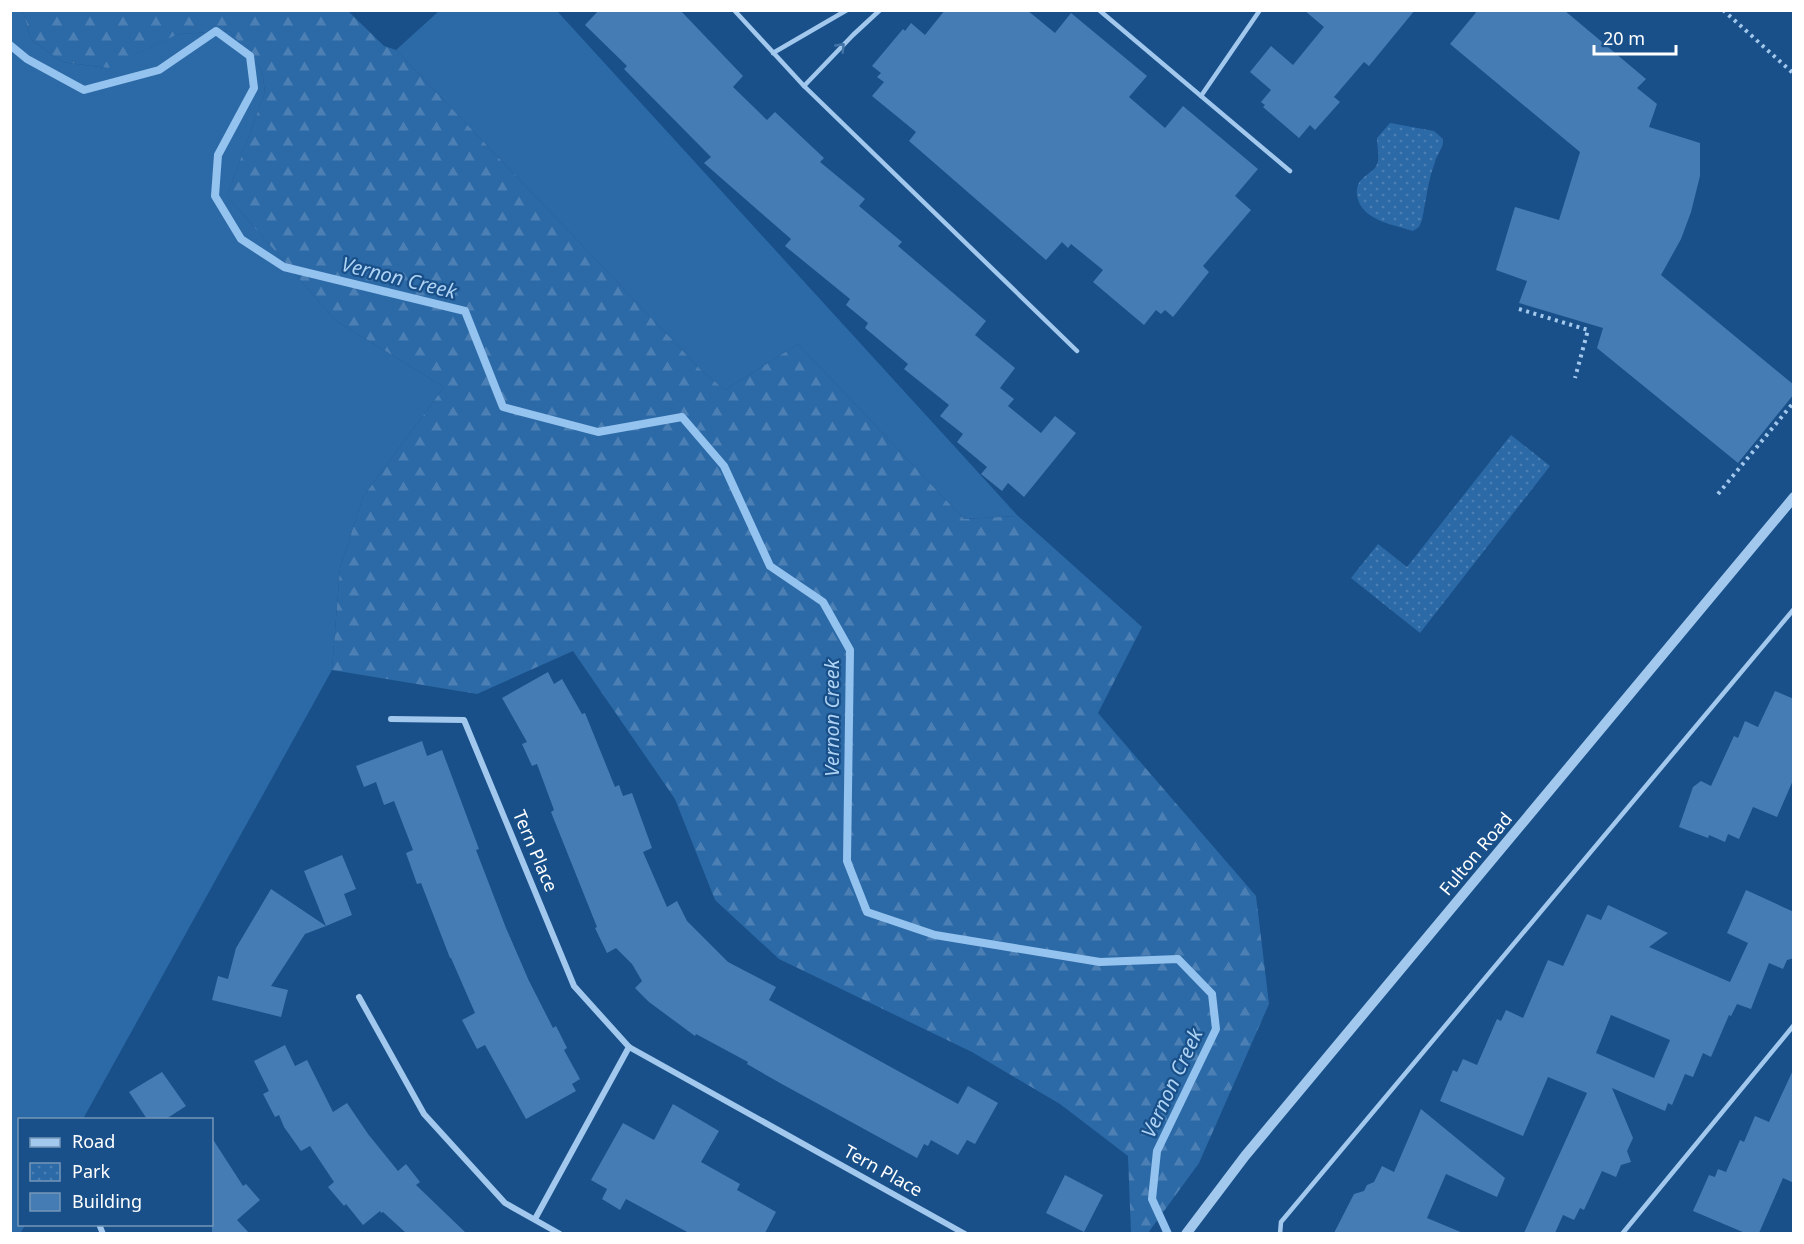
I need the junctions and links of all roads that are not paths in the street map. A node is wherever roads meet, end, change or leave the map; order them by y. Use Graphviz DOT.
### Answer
graph roads {
  1 [pos="734,10"];
  2 [pos="847,10"];
  3 [pos="880,10"];
  4 [pos="1099,10"];
  5 [pos="1260,10"];
  6 [pos="773,53"];
  7 [pos="804,86"];
  8 [pos="1201,96"];
  9 [pos="1290,171"];
  10 [pos="1077,351"];
  11 [pos="1794,497"];
  12 [pos="1794,609"];
  13 [pos="391,719"];
  14 [pos="359,997"];
  15 [pos="1794,1025"];
  16 [pos="628,1047"];
  17 [pos="535,1219"];
  18 [pos="560,1233"];
  19 [pos="965,1233"];
  20 [pos="1186,1233"];
  21 [pos="1280,1233"];
  22 [pos="1622,1233"];
  1 -- 6 [label="lane"];
  2 -- 6 [label="lane"];
  7 -- 3 [label="lane, one-way"];
  4 -- 8 [label="lane"];
  5 -- 8 [label="lane"];
  6 -- 7 [label="lane"];
  7 -- 10 [label="lane"];
  8 -- 9 [label="lane"];
  11 -- 20 [label="street, Fulton Road"];
  12 -- 21 [label="lane"];
  13 -- 16 [label="street, Tern Place"];
  14 -- 17 [label="street"];
  15 -- 22 [label="lane"];
  16 -- 17 [label="street"];
  16 -- 19 [label="street, Tern Place"];
  17 -- 18 [label="street"];
}
